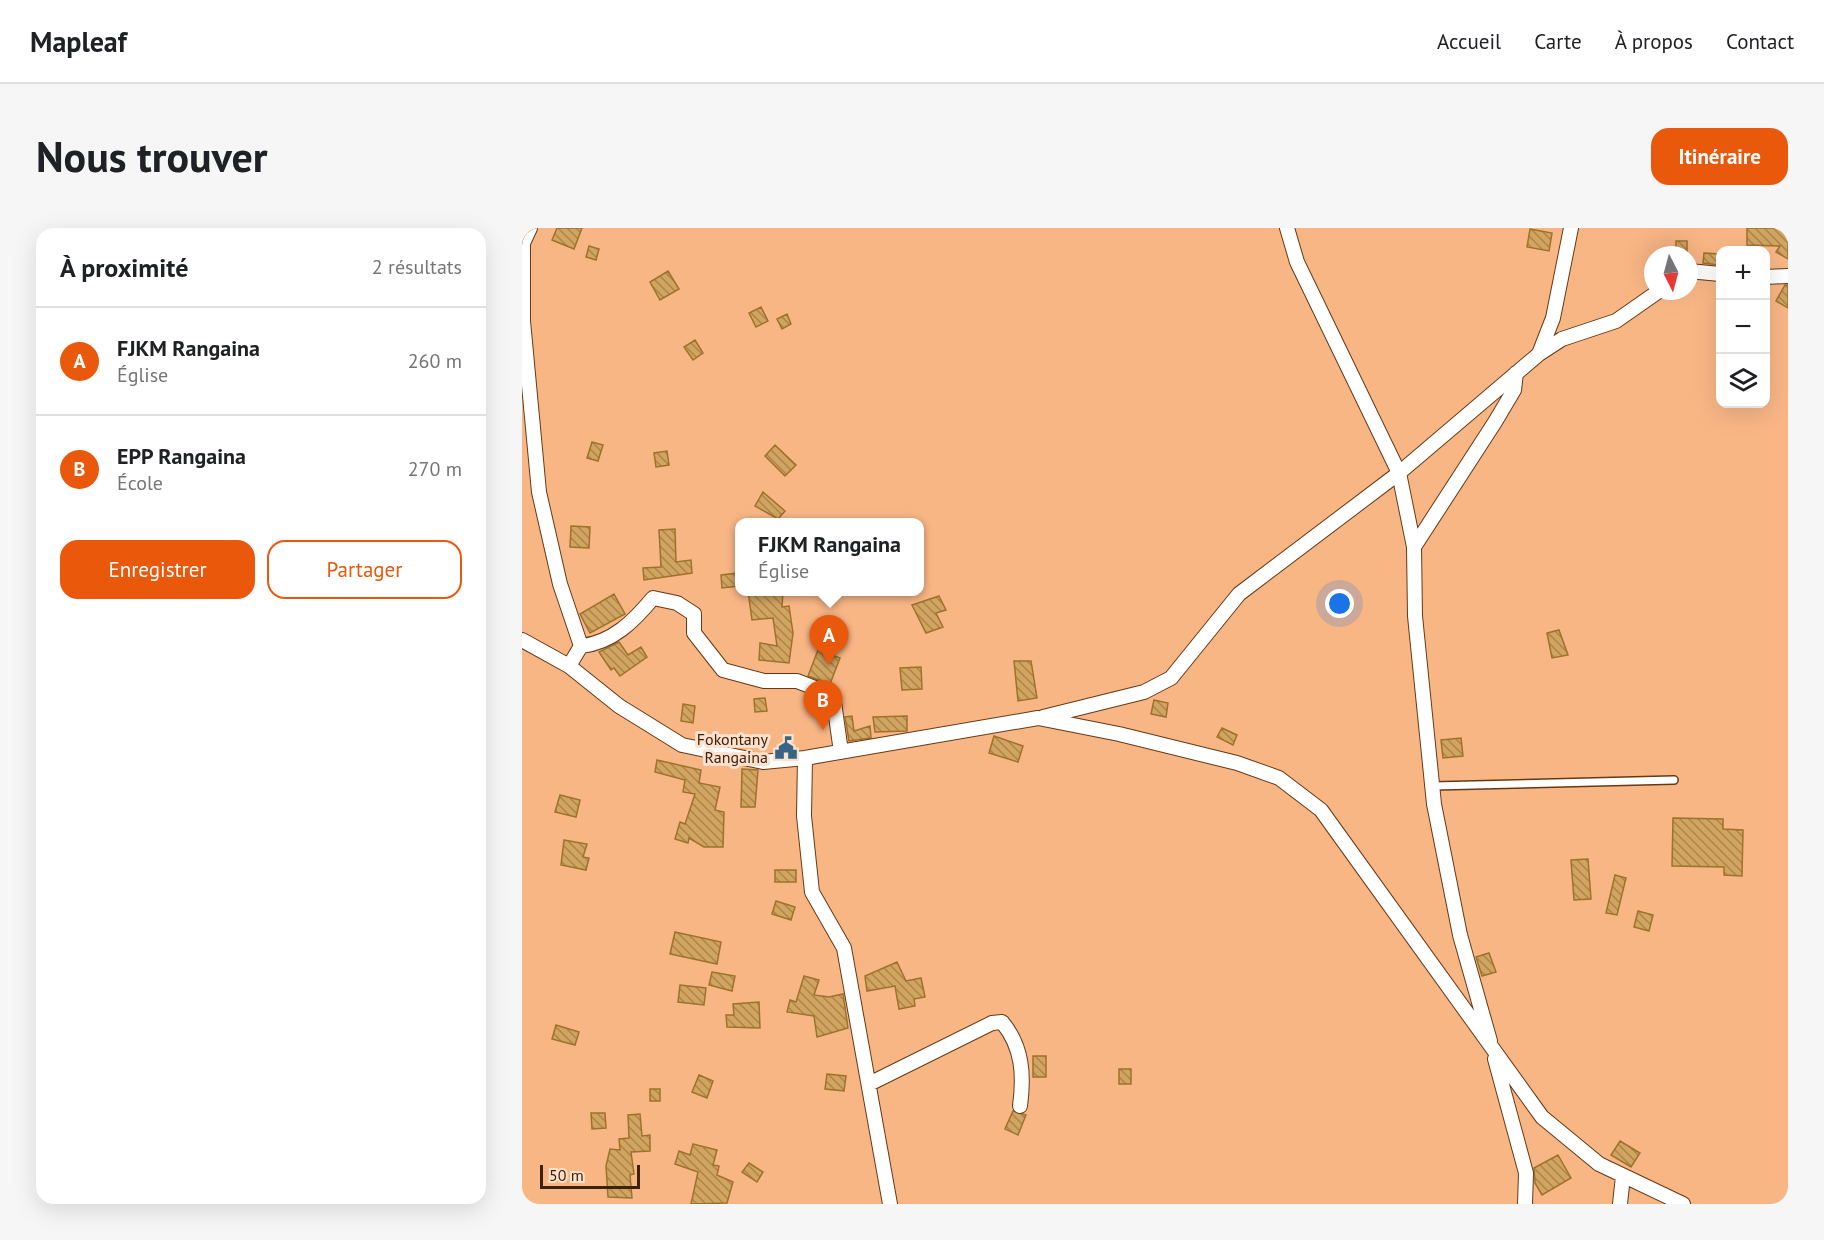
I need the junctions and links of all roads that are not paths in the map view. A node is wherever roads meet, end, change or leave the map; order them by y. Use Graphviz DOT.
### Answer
graph roads {
  1 [pos="530,228"];
  2 [pos="1287,228"];
  3 [pos="1571,228"];
  4 [pos="1698,272"];
  5 [pos="1716,273"];
  6 [pos="1788,276"];
  7 [pos="1770,277"];
  8 [pos="1646,300"];
  9 [pos="1539,354"];
  10 [pos="1516,373"];
  11 [pos="1399,473"];
  12 [pos="1414,547"];
  13 [pos="522,640"];
  14 [pos="581,646"];
  15 [pos="569,666"];
  16 [pos="1038,718"];
  17 [pos="841,752"];
  18 [pos="805,758"];
  19 [pos="1674,780"];
  20 [pos="1432,786"];
  21 [pos="1493,1050"];
  22 [pos="868,1084"];
  23 [pos="1020,1106"];
  24 [pos="1623,1176"];
  25 [pos="890,1204"];
  26 [pos="1525,1204"];
  27 [pos="1620,1204"];
  28 [pos="1683,1204"];
  1 -- 14 [label="street"];
  2 -- 11 [label="street"];
  3 -- 9 [label="street"];
  4 -- 5 [label="street"];
  6 -- 7 [label="street"];
  8 -- 9 [label="street"];
  9 -- 10 [label="street"];
  10 -- 11 [label="street"];
  10 -- 12 [label="street"];
  11 -- 12 [label="street"];
  11 -- 16 [label="street"];
  12 -- 20 [label="street"];
  13 -- 15 [label="street"];
  14 -- 15 [label="street"];
  14 -- 17 [label="street"];
  15 -- 18 [label="street"];
  16 -- 17 [label="street"];
  16 -- 21 [label="street"];
  17 -- 18 [label="street"];
  18 -- 22 [label="street"];
  19 -- 20 [label="lane"];
  20 -- 21 [label="street"];
  21 -- 24 [label="street"];
  21 -- 26 [label="street"];
  22 -- 23 [label="street"];
  22 -- 25 [label="street"];
  24 -- 27 [label="street"];
  24 -- 28 [label="street"];
}
